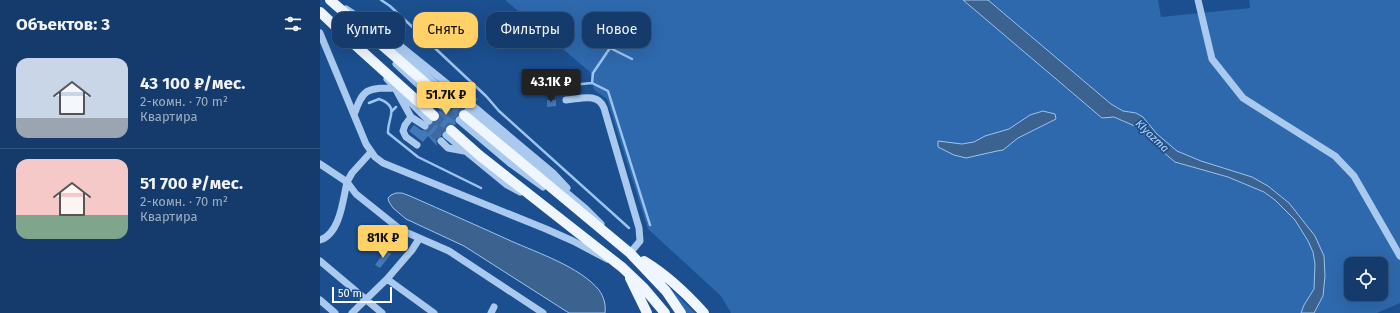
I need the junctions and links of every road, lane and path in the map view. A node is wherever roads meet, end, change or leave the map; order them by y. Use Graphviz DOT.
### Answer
graph roads {
  1 [pos="330,0"];
  2 [pos="334,0"];
  3 [pos="1198,0"];
  4 [pos="345,11"];
  5 [pos="320,12"];
  6 [pos="332,23"];
  7 [pos="320,33"];
  8 [pos="358,48"];
  9 [pos="358,48"];
  10 [pos="395,88"];
  11 [pos="448,98"];
  12 [pos="566,100"];
  13 [pos="466,113"];
  14 [pos="354,115"];
  15 [pos="411,117"];
  16 [pos="429,121"];
  17 [pos="449,132"];
  18 [pos="441,141"];
  19 [pos="416,145"];
  20 [pos="465,151"];
  21 [pos="371,152"];
  22 [pos="320,164"];
  23 [pos="347,182"];
  24 [pos="551,210"];
  25 [pos="419,239"];
  26 [pos="320,240"];
  27 [pos="630,253"];
  28 [pos="1400,256"];
  29 [pos="320,261"];
  30 [pos="622,267"];
  31 [pos="387,279"];
  32 [pos="320,300"];
  33 [pos="366,300"];
  34 [pos="539,312"];
  35 [pos="335,313"];
  36 [pos="352,313"];
  37 [pos="382,313"];
  38 [pos="434,313"];
  39 [pos="647,313"];
  40 [pos="665,313"];
  41 [pos="681,313"];
  42 [pos="704,313"];
  1 -- 4 [label="main road"];
  2 -- 4 [label="lane"];
  3 -- 28 [label="lane"];
  4 -- 11 [label="main road"];
  4 -- 11 [label="lane"];
  5 -- 6 [label="main road"];
  7 -- 14 [label="lane"];
  8 -- 10 [label="lane"];
  9 -- 16 [label="main road"];
  10 -- 14 [label="lane"];
  10 -- 15 [label="lane"];
  10 -- 16 [label="lane"];
  12 -- 27 [label="lane"];
  13 -- 27 [label="main road"];
  13 -- 27 [label="lane"];
  14 -- 21 [label="lane"];
  15 -- 16 [label="lane"];
  15 -- 19 [label="lane"];
  17 -- 20 [label="lane"];
  17 -- 24 [label="main road"];
  18 -- 20 [label="lane"];
  20 -- 24 [label="lane"];
  21 -- 23 [label="lane"];
  21 -- 30 [label="lane"];
  22 -- 23 [label="lane"];
  23 -- 25 [label="lane"];
  23 -- 26 [label="lane"];
  24 -- 30 [label="main road"];
  25 -- 31 [label="lane"];
  25 -- 34 [label="lane"];
  27 -- 41 [label="main road"];
  27 -- 42 [label="main road"];
  29 -- 33 [label="lane"];
  30 -- 39 [label="main road"];
  30 -- 40 [label="main road"];
  31 -- 33 [label="lane"];
  31 -- 38 [label="lane"];
  32 -- 35 [label="lane"];
  33 -- 36 [label="lane"];
  33 -- 37 [label="lane"];
}
